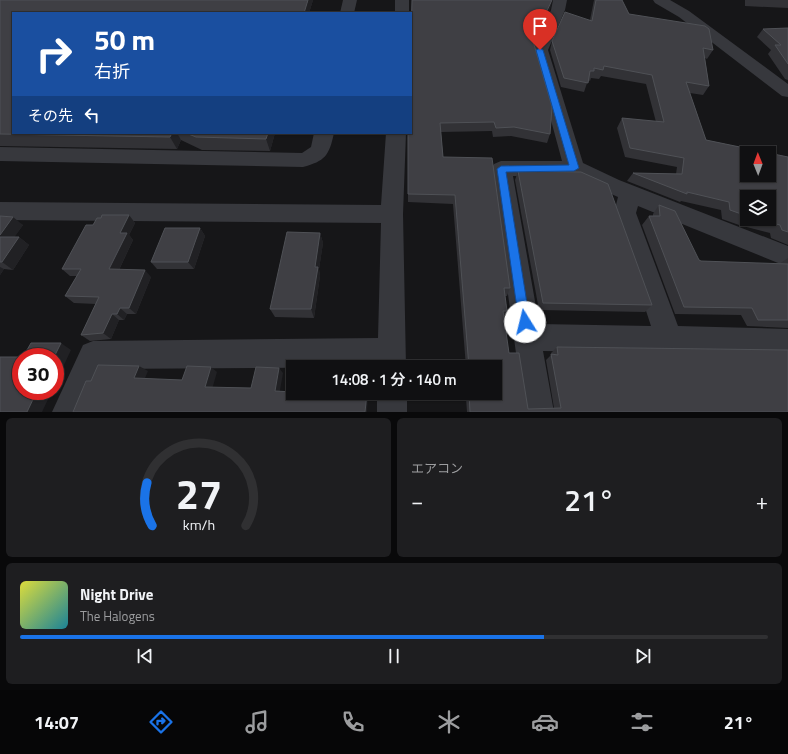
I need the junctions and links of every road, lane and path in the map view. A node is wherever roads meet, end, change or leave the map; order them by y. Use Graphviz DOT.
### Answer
graph roads {
  1 [pos="350,0"];
  2 [pos="402,0"];
  3 [pos="560,0"];
  4 [pos="660,0"];
  5 [pos="347,12"];
  6 [pos="402,12"];
  7 [pos="788,92"];
  8 [pos="324,134"];
  9 [pos="396,134"];
  10 [pos="0,154"];
  11 [pos="574,168"];
  12 [pos="630,193"];
  13 [pos="0,211"];
  14 [pos="392,214"];
  15 [pos="788,257"];
  16 [pos="527,337"];
  17 [pos="669,340"];
  18 [pos="788,342"];
  19 [pos="392,360"];
  20 [pos="392,400"];
  21 [pos="67,412"];
  22 [pos="392,412"];
  23 [pos="539,412"];
  1 -- 5 [label="street"];
  2 -- 6 [label="street"];
  3 -- 11 [label="street"];
  4 -- 7 [label="street"];
  8 -- 10 [label="street"];
  9 -- 14 [label="street"];
  11 -- 12 [label="street"];
  11 -- 16 [label="street"];
  12 -- 15 [label="street"];
  12 -- 17 [label="street"];
  13 -- 14 [label="street"];
  14 -- 19 [label="street"];
  16 -- 17 [label="street"];
  16 -- 23 [label="street"];
  17 -- 18 [label="street"];
  19 -- 21 [label="street"];
  20 -- 22 [label="street"];
}
